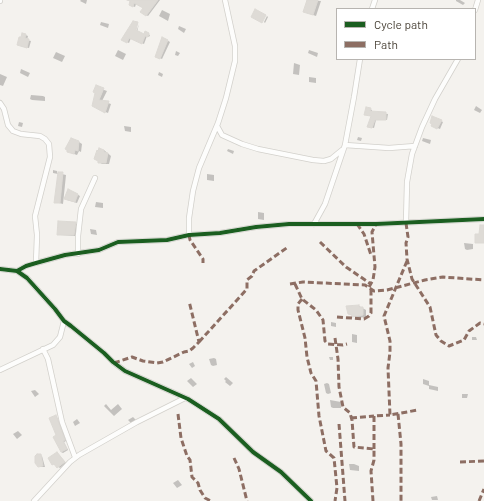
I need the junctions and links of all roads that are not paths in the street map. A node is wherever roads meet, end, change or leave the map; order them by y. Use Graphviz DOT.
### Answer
graph roads {
  1 [pos="224,0"];
  2 [pos="360,60"];
  3 [pos="457,60"];
  4 [pos="0,103"];
  5 [pos="217,126"];
  6 [pos="415,146"];
  7 [pos="344,147"];
  8 [pos="95,178"];
  9 [pos="484,219"];
  10 [pos="406,223"];
  11 [pos="314,224"];
  12 [pos="189,235"];
  13 [pos="78,254"];
  14 [pos="36,263"];
  15 [pos="26,266"];
  16 [pos="0,269"];
  17 [pos="17,271"];
  18 [pos="27,278"];
  19 [pos="64,321"];
  20 [pos="43,349"];
  21 [pos="0,370"];
  22 [pos="185,398"];
  23 [pos="76,457"];
  24 [pos="34,501"];
  25 [pos="311,501"];
  1 -- 5 [label="street"];
  2 -- 7 [label="street"];
  3 -- 6 [label="street"];
  4 -- 14 [label="street"];
  5 -- 7 [label="street"];
  5 -- 12 [label="street"];
  6 -- 7 [label="street"];
  6 -- 10 [label="street"];
  7 -- 11 [label="street"];
  8 -- 13 [label="street"];
  9 -- 10 [label="street"];
  10 -- 11 [label="street"];
  11 -- 12 [label="street"];
  12 -- 13 [label="street"];
  13 -- 14 [label="street"];
  14 -- 15 [label="street"];
  15 -- 17 [label="street"];
  15 -- 18 [label="street"];
  16 -- 17 [label="street"];
  17 -- 18 [label="street"];
  18 -- 19 [label="street"];
  19 -- 20 [label="street"];
  19 -- 22 [label="street"];
  20 -- 21 [label="street"];
  20 -- 23 [label="street"];
  22 -- 23 [label="street"];
  22 -- 25 [label="street"];
  23 -- 24 [label="street"];
}
